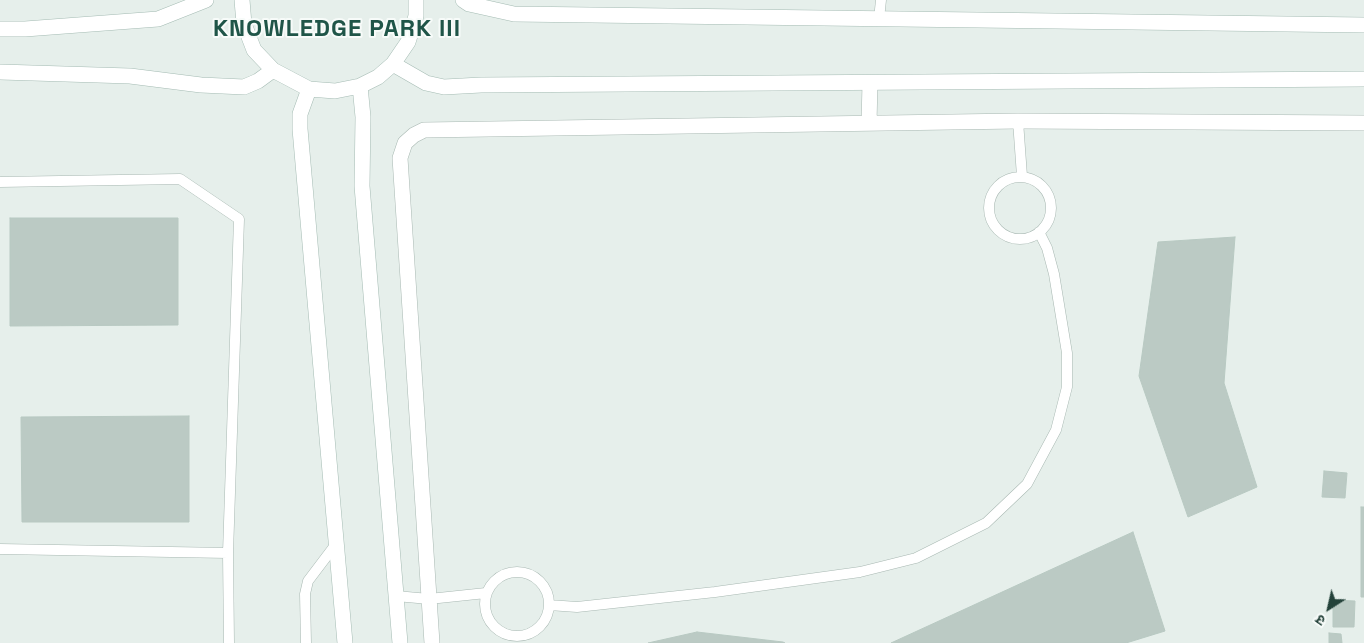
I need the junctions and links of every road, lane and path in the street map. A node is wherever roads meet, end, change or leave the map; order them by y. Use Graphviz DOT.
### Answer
graph roads {
  1 [pos="206,0"];
  2 [pos="242,0"];
  3 [pos="416,0"];
  4 [pos="463,0"];
  5 [pos="880,0"];
  6 [pos="879,19"];
  7 [pos="1364,26"];
  8 [pos="0,29"];
  9 [pos="393,64"];
  10 [pos="273,70"];
  11 [pos="0,72"];
  12 [pos="1364,79"];
  13 [pos="870,83"];
  14 [pos="360,86"];
  15 [pos="309,89"];
  16 [pos="1018,121"];
  17 [pos="1364,122"];
  18 [pos="869,123"];
  19 [pos="1022,176"];
  20 [pos="0,182"];
  21 [pos="1040,232"];
  22 [pos="336,544"];
  23 [pos="0,549"];
  24 [pos="228,553"];
  25 [pos="486,593"];
  26 [pos="396,596"];
  27 [pos="429,598"];
  28 [pos="549,605"];
  29 [pos="229,643"];
  30 [pos="306,643"];
  31 [pos="345,643"];
  32 [pos="400,643"];
  33 [pos="432,643"];
  1 -- 8 [label="street"];
  2 -- 10 [label="street"];
  3 -- 9 [label="street"];
  4 -- 6 [label="street"];
  5 -- 6 [label="lane"];
  6 -- 7 [label="street"];
  9 -- 13 [label="street"];
  9 -- 14 [label="street"];
  10 -- 11 [label="street"];
  10 -- 15 [label="street"];
  12 -- 13 [label="street"];
  13 -- 18 [label="street"];
  14 -- 15 [label="street"];
  14 -- 26 [label="street"];
  15 -- 22 [label="street"];
  16 -- 17 [label="street"];
  16 -- 18 [label="street"];
  16 -- 19 [label="lane"];
  18 -- 27 [label="street"];
  19 -- 21 [label="lane"];
  19 -- 21 [label="lane"];
  20 -- 24 [label="lane"];
  21 -- 28 [label="lane"];
  22 -- 30 [label="lane"];
  22 -- 31 [label="street"];
  23 -- 24 [label="lane"];
  24 -- 29 [label="lane"];
  25 -- 27 [label="lane"];
  25 -- 28 [label="lane"];
  25 -- 28 [label="lane"];
  26 -- 27 [label="lane"];
  26 -- 32 [label="street"];
  27 -- 33 [label="street"];
}
